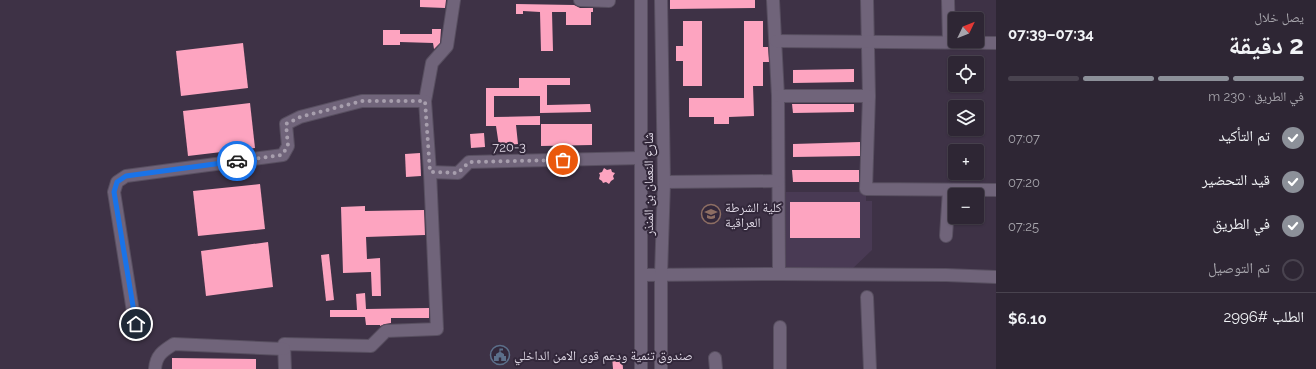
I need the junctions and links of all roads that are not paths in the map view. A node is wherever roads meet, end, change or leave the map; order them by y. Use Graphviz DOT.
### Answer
graph roads {
  1 [pos="454,0"];
  2 [pos="580,0"];
  3 [pos="609,0"];
  4 [pos="641,0"];
  5 [pos="661,0"];
  6 [pos="773,0"];
  7 [pos="867,0"];
  8 [pos="948,0"];
  9 [pos="948,12"];
  10 [pos="776,41"];
  11 [pos="869,41"];
  12 [pos="948,41"];
  13 [pos="984,42"];
  14 [pos="996,43"];
  15 [pos="778,96"];
  16 [pos="869,96"];
  17 [pos="425,101"];
  18 [pos="641,158"];
  19 [pos="430,172"];
  20 [pos="778,181"];
  21 [pos="664,182"];
  22 [pos="948,190"];
  23 [pos="984,190"];
  24 [pos="996,190"];
  25 [pos="948,205"];
  26 [pos="946,236"];
  27 [pos="779,274"];
  28 [pos="641,275"];
  29 [pos="661,275"];
  30 [pos="996,277"];
  31 [pos="867,297"];
  32 [pos="136,324"];
  33 [pos="780,326"];
  34 [pos="284,347"];
  35 [pos="155,369"];
  36 [pos="284,369"];
  37 [pos="641,369"];
  38 [pos="660,369"];
  39 [pos="780,369"];
  40 [pos="870,369"];
  1 -- 17 [label="street"];
  2 -- 3 [label="street"];
  4 -- 18 [label="street, شارع النعمان بن المنذر"];
  5 -- 21 [label="street, شارع النعمان بن المنذر"];
  6 -- 10 [label="street"];
  7 -- 11 [label="street"];
  8 -- 9 [label="street"];
  10 -- 11 [label="street"];
  10 -- 15 [label="street"];
  11 -- 12 [label="street"];
  11 -- 16 [label="street"];
  13 -- 14 [label="street"];
  15 -- 16 [label="street"];
  15 -- 20 [label="street"];
  16 -- 22 [label="street"];
  17 -- 19 [label="street"];
  17 -- 32 [label="street"];
  18 -- 19 [label="street, 720-3"];
  18 -- 28 [label="street, شارع النعمان بن المنذر"];
  19 -- 34 [label="street"];
  20 -- 21 [label="street"];
  20 -- 27 [label="street"];
  21 -- 29 [label="street, شارع النعمان بن المنذر"];
  23 -- 24 [label="street"];
  25 -- 26 [label="street"];
  27 -- 29 [label="street"];
  27 -- 30 [label="street"];
  28 -- 29 [label="street"];
  28 -- 37 [label="street, شارع النعمان بن المنذر"];
  29 -- 38 [label="street, شارع النعمان بن المنذر"];
  31 -- 40 [label="street"];
  33 -- 39 [label="street"];
  34 -- 35 [label="street"];
  34 -- 36 [label="street"];
}
